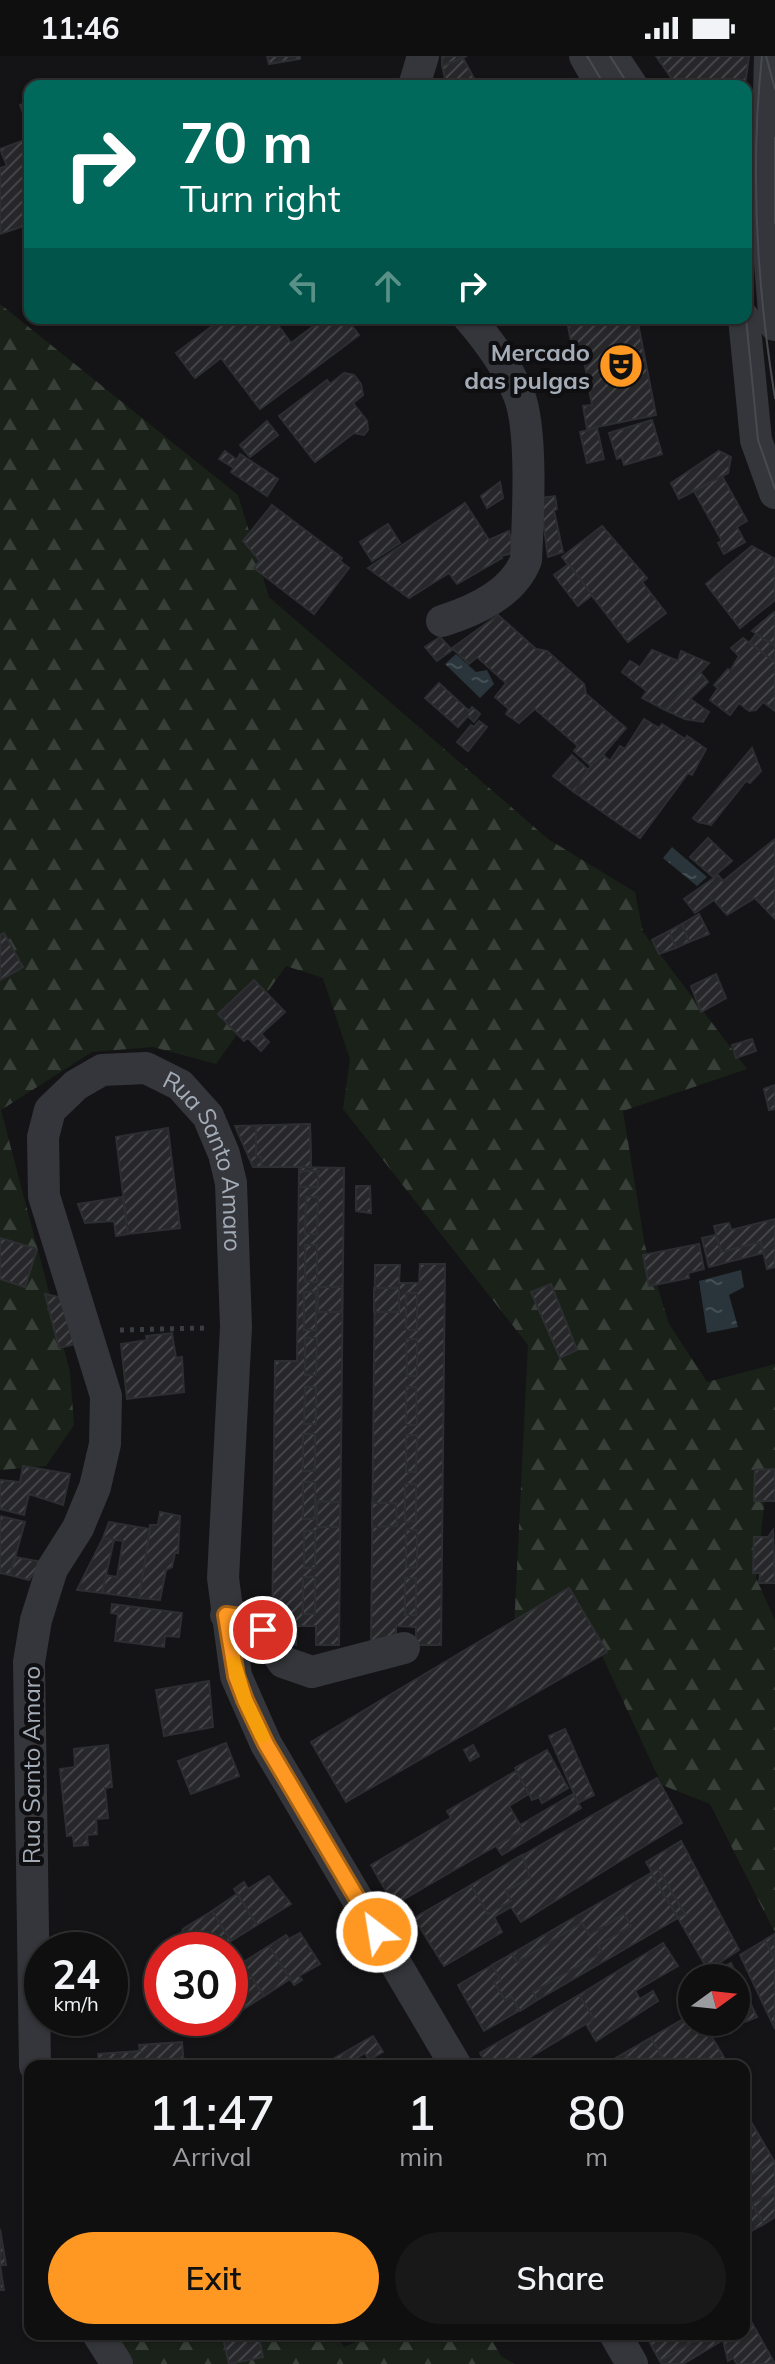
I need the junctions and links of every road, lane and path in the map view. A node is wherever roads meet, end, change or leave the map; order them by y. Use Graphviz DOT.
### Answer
graph roads {
  1 [pos="423,56"];
  2 [pos="586,56"];
  3 [pos="612,56"];
  4 [pos="416,80"];
  5 [pos="599,80"];
  6 [pos="628,80"];
  7 [pos="770,81"];
  8 [pos="752,123"];
  9 [pos="775,200"];
  10 [pos="757,240"];
  11 [pos="474,324"];
  12 [pos="745,324"];
  13 [pos="775,327"];
  14 [pos="775,493"];
  15 [pos="442,621"];
  16 [pos="236,1327"];
  17 [pos="87,1331"];
  18 [pos="226,1615"];
  19 [pos="404,1648"];
  20 [pos="35,2060"];
  21 [pos="452,2060"];
  22 [pos="102,2340"];
  23 [pos="618,2340"];
  24 [pos="117,2364"];
  25 [pos="632,2364"];
  1 -- 4 [label="street"];
  2 -- 5 [label="street"];
  3 -- 6 [label="street"];
  7 -- 8 [label="street"];
  7 -- 10 [label="street"];
  9 -- 10 [label="street"];
  10 -- 13 [label="street"];
  11 -- 15 [label="street"];
  12 -- 14 [label="street"];
  16 -- 17 [label="path"];
  16 -- 17 [label="street, Rua Santo Amaro"];
  16 -- 18 [label="street, Rua Santo Amaro"];
  17 -- 20 [label="street, Rua Santo Amaro"];
  18 -- 19 [label="street"];
  18 -- 21 [label="street, Rua Santo Amaro"];
  22 -- 24 [label="street"];
  23 -- 25 [label="street"];
}
